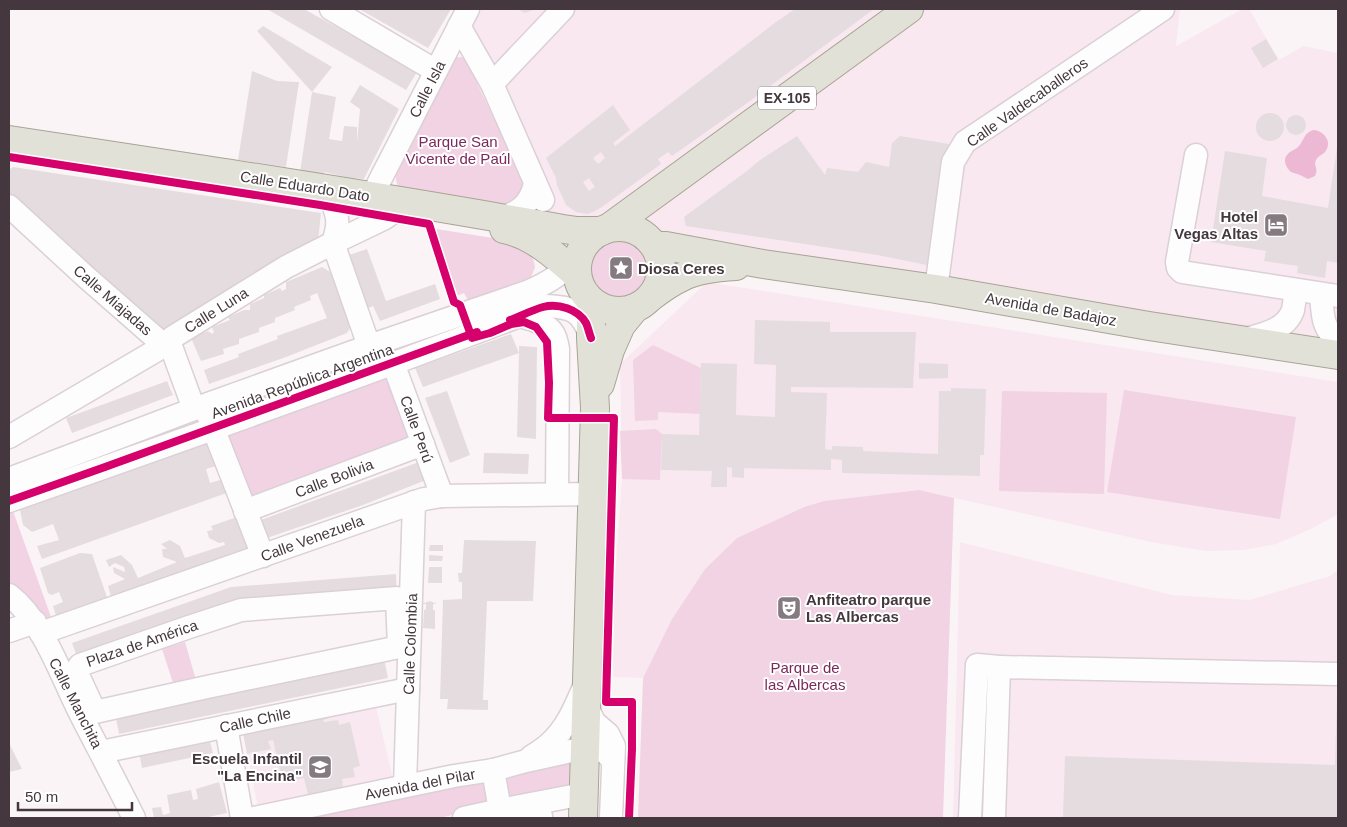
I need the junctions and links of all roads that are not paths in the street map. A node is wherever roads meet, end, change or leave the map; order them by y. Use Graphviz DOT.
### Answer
graph roads {
  1 [pos="331,9"];
  2 [pos="563,9"];
  3 [pos="910,9"];
  4 [pos="1163,9"];
  5 [pos="463,17"];
  6 [pos="436,71"];
  7 [pos="492,84"];
  8 [pos="10,149"];
  9 [pos="1196,155"];
  10 [pos="665,187"];
  11 [pos="330,200"];
  12 [pos="384,203"];
  13 [pos="9,206"];
  14 [pos="544,216"];
  15 [pos="502,218"];
  16 [pos="604,230"];
  17 [pos="648,239"];
  18 [pos="333,243"];
  19 [pos="763,264"];
  20 [pos="579,274"];
  21 [pos="936,290"];
  22 [pos="1296,290"];
  23 [pos="1330,295"];
  24 [pos="504,299"];
  25 [pos="643,302"];
  26 [pos="545,306"];
  27 [pos="520,316"];
  28 [pos="1288,320"];
  29 [pos="1332,333"];
  30 [pos="591,338"];
  31 [pos="1241,340"];
  32 [pos="166,344"];
  33 [pos="369,346"];
  34 [pos="1300,349"];
  35 [pos="1338,355"];
  36 [pos="393,363"];
  37 [pos="199,407"];
  38 [pos="595,408"];
  39 [pos="213,428"];
  40 [pos="9,437"];
  41 [pos="423,444"];
  42 [pos="9,479"];
  43 [pos="557,494"];
  44 [pos="593,494"];
  45 [pos="442,496"];
  46 [pos="9,500"];
  47 [pos="414,502"];
  48 [pos="245,511"];
  49 [pos="263,556"];
  50 [pos="9,594"];
  51 [pos="38,628"];
  52 [pos="9,630"];
  53 [pos="399,647"];
  54 [pos="999,667"];
  55 [pos="1338,674"];
  56 [pos="408,689"];
  57 [pos="586,693"];
  58 [pos="226,726"];
  59 [pos="585,748"];
  60 [pos="101,752"];
  61 [pos="526,761"];
  62 [pos="613,761"];
  63 [pos="493,770"];
  64 [pos="405,786"];
  65 [pos="972,787"];
  66 [pos="995,788"];
  67 [pos="583,806"];
  68 [pos="500,810"];
  69 [pos="134,818"];
  70 [pos="242,818"];
  71 [pos="254,818"];
  72 [pos="464,818"];
  73 [pos="542,818"];
  74 [pos="611,818"];
  75 [pos="970,818"];
  76 [pos="994,818"];
  1 -- 6 [label="street"];
  2 -- 7 [label="street"];
  3 -- 10 [label="main road, EX-105"];
  4 -- 21 [label="street, Calle Valdecaballeros"];
  5 -- 6 [label="street, Calle Isla"];
  5 -- 7 [label="street"];
  6 -- 12 [label="street, Calle Isla"];
  7 -- 14 [label="street"];
  8 -- 11 [label="main road, Calle Eduardo Dato"];
  8 -- 12 [label="main road, Calle Eduardo Dato"];
  9 -- 22 [label="street"];
  10 -- 16 [label="main road, EX-105"];
  10 -- 17 [label="main road, EX-105"];
  11 -- 12 [label="main road, Calle Eduardo Dato"];
  11 -- 18 [label="street"];
  12 -- 14 [label="main road, Calle Eduardo Dato"];
  12 -- 15 [label="main road, Calle Eduardo Dato"];
  12 -- 18 [label="street, Calle Luna"];
  13 -- 32 [label="street, Calle Miajadas"];
  14 -- 15 [label="main road, Calle Eduardo Dato"];
  14 -- 15 [label="street"];
  14 -- 16 [label="main road, Calle Eduardo Dato"];
  14 -- 20 [label="main road, Calle Eduardo Dato"];
  14 -- 24 [label="street"];
  16 -- 17 [label="main road"];
  16 -- 20 [label="main road"];
  17 -- 19 [label="main road"];
  17 -- 25 [label="main road"];
  18 -- 32 [label="street, Calle Luna"];
  18 -- 33 [label="street"];
  19 -- 21 [label="main road, Avenida de Badajoz"];
  19 -- 25 [label="main road"];
  20 -- 24 [label="street, Avenida República Argentina"];
  20 -- 25 [label="main road"];
  20 -- 26 [label="street, Avenida República Argentina"];
  20 -- 30 [label="main road"];
  21 -- 31 [label="main road, Avenida de Badajoz"];
  22 -- 23 [label="street"];
  22 -- 28 [label="street"];
  23 -- 29 [label="street"];
  24 -- 33 [label="street, Avenida República Argentina"];
  25 -- 38 [label="main road"];
  26 -- 27 [label="street, Avenida República Argentina"];
  26 -- 30 [label="street, Avenida República Argentina"];
  27 -- 36 [label="street, Avenida República Argentina"];
  27 -- 43 [label="street"];
  28 -- 31 [label="street"];
  28 -- 34 [label="street"];
  29 -- 34 [label="street"];
  30 -- 38 [label="main road"];
  31 -- 34 [label="main road, Avenida de Badajoz"];
  32 -- 37 [label="street, Calle Miajadas"];
  32 -- 40 [label="street, Calle Luna"];
  33 -- 37 [label="street, Avenida República Argentina"];
  34 -- 35 [label="main road, Avenida de Badajoz"];
  36 -- 39 [label="street, Avenida República Argentina"];
  36 -- 41 [label="street, Calle Perú"];
  37 -- 39 [label="street, Calle Miajadas"];
  37 -- 42 [label="street, Avenida República Argentina"];
  38 -- 44 [label="main road"];
  39 -- 46 [label="street, Avenida República Argentina"];
  39 -- 48 [label="street"];
  41 -- 45 [label="street, Calle Perú"];
  41 -- 48 [label="street, Calle Bolivia"];
  43 -- 44 [label="street, Calle Venezuela"];
  43 -- 45 [label="street, Calle Venezuela"];
  44 -- 57 [label="main road"];
  45 -- 47 [label="street, Calle Venezuela"];
  47 -- 49 [label="street, Calle Venezuela"];
  47 -- 56 [label="street, Calle Colombia"];
  48 -- 49 [label="street"];
  49 -- 51 [label="street, Calle Venezuela"];
  50 -- 51 [label="street, Calle Manchita"];
  51 -- 52 [label="street, Calle Venezuela"];
  51 -- 60 [label="street, Calle Manchita"];
  53 -- 53 [label="street, Plaza de América"];
  54 -- 55 [label="street"];
  54 -- 65 [label="street"];
  54 -- 66 [label="street"];
  56 -- 58 [label="street, Calle Chile"];
  56 -- 64 [label="street, Calle Colombia"];
  57 -- 59 [label="main road"];
  57 -- 61 [label="street"];
  57 -- 62 [label="street"];
  58 -- 60 [label="street, Calle Chile"];
  58 -- 70 [label="street"];
  59 -- 61 [label="street, Avenida del Pilar"];
  59 -- 62 [label="street"];
  59 -- 67 [label="main road"];
  60 -- 69 [label="street, Calle Manchita"];
  61 -- 63 [label="street, Avenida del Pilar"];
  62 -- 74 [label="street"];
  63 -- 64 [label="street, Avenida del Pilar"];
  63 -- 68 [label="street"];
  64 -- 71 [label="street, Avenida del Pilar"];
  65 -- 66 [label="street"];
  65 -- 75 [label="street"];
  66 -- 76 [label="street"];
  67 -- 68 [label="street"];
  68 -- 72 [label="street"];
  68 -- 73 [label="street"];
}
